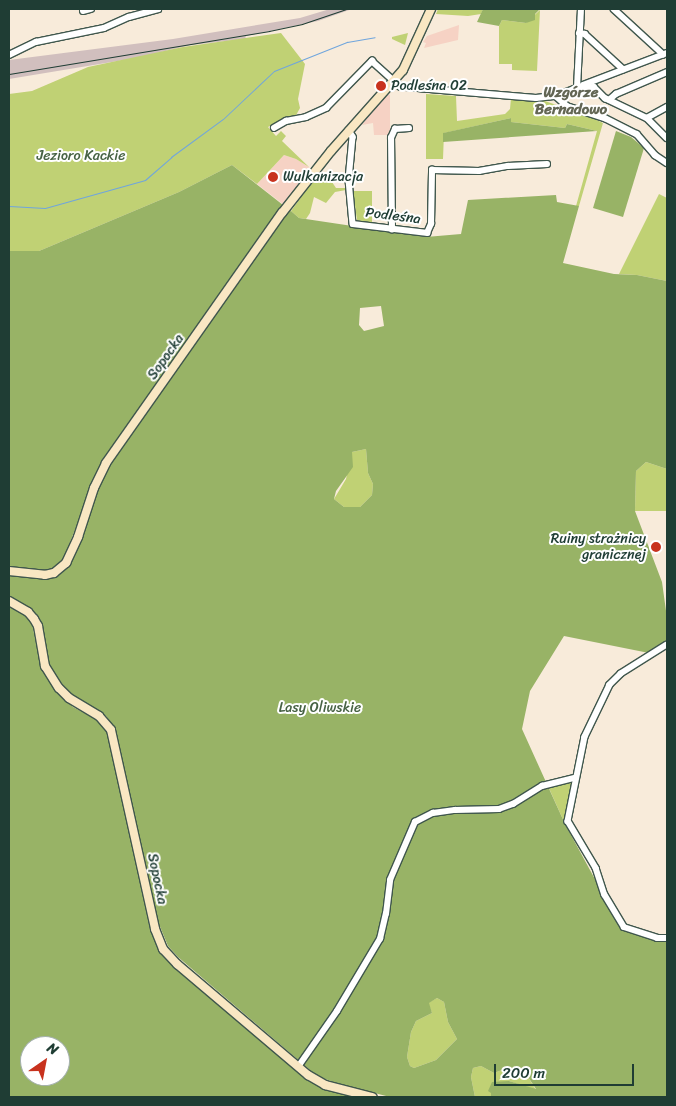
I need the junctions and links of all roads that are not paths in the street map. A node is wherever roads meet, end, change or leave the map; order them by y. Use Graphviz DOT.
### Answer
graph roads {
  1 [pos="91,9"];
  2 [pos="158,9"];
  3 [pos="431,9"];
  4 [pos="581,9"];
  5 [pos="614,9"];
  6 [pos="83,10"];
  7 [pos="579,33"];
  8 [pos="665,54"];
  9 [pos="9,55"];
  10 [pos="623,69"];
  11 [pos="667,72"];
  12 [pos="394,81"];
  13 [pos="577,88"];
  14 [pos="556,96"];
  15 [pos="609,100"];
  16 [pos="667,107"];
  17 [pos="647,118"];
  18 [pos="274,128"];
  19 [pos="409,128"];
  20 [pos="349,130"];
  21 [pos="667,138"];
  22 [pos="667,163"];
  23 [pos="546,164"];
  24 [pos="392,230"];
  25 [pos="9,571"];
  26 [pos="9,601"];
  27 [pos="667,644"];
  28 [pos="575,778"];
  29 [pos="667,938"];
  30 [pos="298,1066"];
  31 [pos="372,1097"];
  1 -- 6 [label="street"];
  2 -- 9 [label="street"];
  3 -- 12 [label="main road, Sopocka"];
  4 -- 7 [label="street"];
  5 -- 8 [label="street"];
  7 -- 10 [label="street"];
  7 -- 13 [label="street"];
  8 -- 10 [label="street"];
  10 -- 13 [label="street"];
  11 -- 15 [label="street"];
  12 -- 14 [label="street"];
  12 -- 18 [label="street"];
  12 -- 20 [label="main road, Sopocka"];
  13 -- 14 [label="street"];
  13 -- 15 [label="street"];
  14 -- 22 [label="street"];
  15 -- 17 [label="street"];
  16 -- 17 [label="street"];
  17 -- 21 [label="street"];
  19 -- 24 [label="street"];
  20 -- 24 [label="street, Podleśna"];
  20 -- 25 [label="main road, Sopocka"];
  23 -- 24 [label="street, Podleśna"];
  26 -- 30 [label="main road, Sopocka"];
  27 -- 28 [label="street"];
  28 -- 29 [label="street"];
  28 -- 30 [label="street"];
  30 -- 31 [label="main road, Sopocka"];
}
